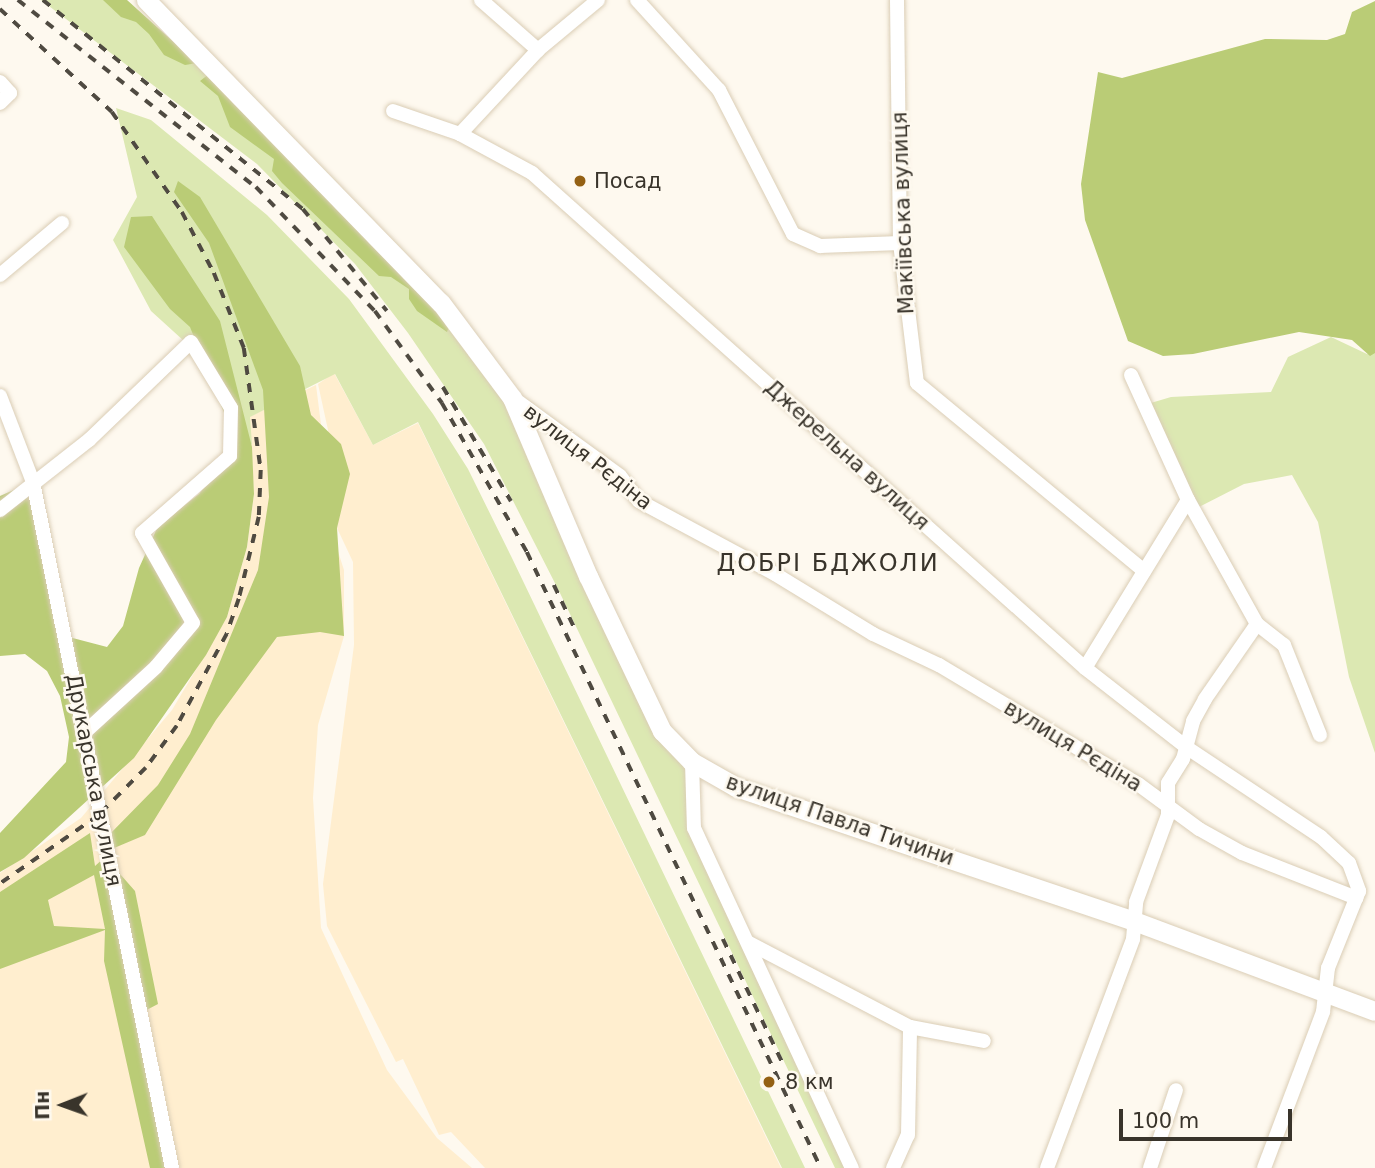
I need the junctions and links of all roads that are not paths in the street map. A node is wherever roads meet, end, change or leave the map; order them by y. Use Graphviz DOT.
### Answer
graph roads {
  1 [pos="146,0"];
  2 [pos="481,0"];
  3 [pos="598,0"];
  4 [pos="637,0"];
  5 [pos="897,0"];
  6 [pos="538,50"];
  7 [pos="0,82"];
  8 [pos="0,103"];
  9 [pos="393,111"];
  10 [pos="460,134"];
  11 [pos="62,223"];
  12 [pos="900,243"];
  13 [pos="0,275"];
  14 [pos="1131,375"];
  15 [pos="0,396"];
  16 [pos="512,398"];
  17 [pos="33,482"];
  18 [pos="1188,500"];
  19 [pos="0,510"];
  20 [pos="1144,571"];
  21 [pos="1257,624"];
  22 [pos="1085,668"];
  23 [pos="85,732"];
  24 [pos="1320,735"];
  25 [pos="1186,747"];
  26 [pos="692,762"];
  27 [pos="1168,806"];
  28 [pos="1356,898"];
  29 [pos="1134,921"];
  30 [pos="749,943"];
  31 [pos="1327,993"];
  32 [pos="1375,1011"];
  33 [pos="910,1027"];
  34 [pos="984,1041"];
  35 [pos="1176,1090"];
  36 [pos="172,1168"];
  37 [pos="852,1168"];
  38 [pos="893,1168"];
  39 [pos="1047,1168"];
  40 [pos="1150,1168"];
  41 [pos="1264,1168"];
  1 -- 16 [label="main road, вулиця Рєдіна"];
  2 -- 6 [label="street"];
  3 -- 6 [label="street"];
  4 -- 12 [label="street"];
  5 -- 12 [label="street, Макіївська вулиця"];
  6 -- 10 [label="street"];
  7 -- 8 [label="street"];
  9 -- 10 [label="street, Джерельна вулиця"];
  10 -- 22 [label="street, Джерельна вулиця"];
  11 -- 13 [label="street"];
  12 -- 20 [label="street, Макіївська вулиця"];
  14 -- 18 [label="street"];
  15 -- 17 [label="street, Друкарська вулиця"];
  16 -- 26 [label="main road, вулиця Павла Тичини"];
  16 -- 27 [label="street, вулиця Рєдіна"];
  17 -- 19 [label="street"];
  17 -- 23 [label="street, Друкарська вулиця"];
  17 -- 23 [label="street"];
  18 -- 20 [label="street"];
  18 -- 21 [label="street"];
  20 -- 22 [label="street"];
  21 -- 24 [label="street"];
  21 -- 25 [label="street"];
  22 -- 25 [label="street, Джерельна вулиця"];
  23 -- 36 [label="street, Друкарська вулиця"];
  25 -- 27 [label="street"];
  25 -- 28 [label="street, Джерельна вулиця"];
  26 -- 29 [label="main road, вулиця Павла Тичини"];
  26 -- 30 [label="street"];
  27 -- 28 [label="street, вулиця Рєдіна"];
  27 -- 29 [label="street"];
  28 -- 31 [label="street"];
  29 -- 31 [label="main road, вулиця Павла Тичини"];
  29 -- 39 [label="street"];
  30 -- 33 [label="street"];
  30 -- 37 [label="street"];
  31 -- 32 [label="main road, вулиця Павла Тичини"];
  31 -- 41 [label="street"];
  33 -- 34 [label="street"];
  33 -- 38 [label="street"];
  35 -- 40 [label="street"];
}
